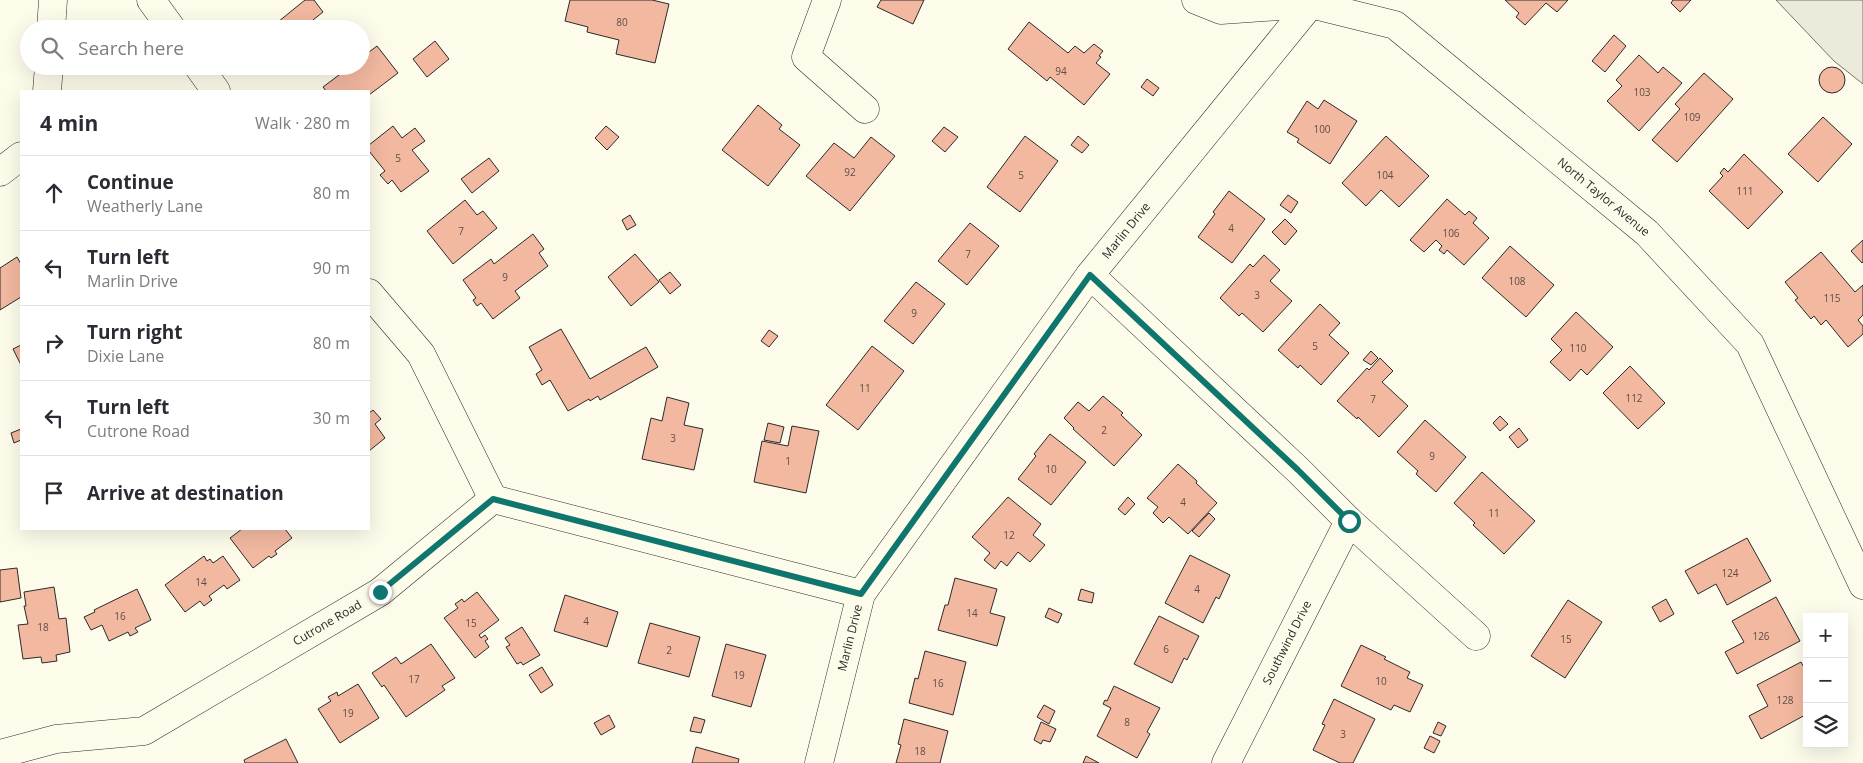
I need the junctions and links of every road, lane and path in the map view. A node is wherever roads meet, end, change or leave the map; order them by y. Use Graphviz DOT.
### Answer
graph roads {
  1 [pos="53,0"];
  2 [pos="151,0"];
  3 [pos="827,0"];
  4 [pos="1196,0"];
  5 [pos="1312,2"];
  6 [pos="52,20"];
  7 [pos="165,20"];
  8 [pos="48,75"];
  9 [pos="204,75"];
  10 [pos="47,90"];
  11 [pos="215,90"];
  12 [pos="865,109"];
  13 [pos="20,157"];
  14 [pos="0,172"];
  15 [pos="1090,275"];
  16 [pos="370,294"];
  17 [pos="493,499"];
  18 [pos="1349,521"];
  19 [pos="1863,585"];
  20 [pos="861,594"];
  21 [pos="1476,636"];
  22 [pos="0,754"];
  23 [pos="819,763"];
  24 [pos="1226,763"];
  1 -- 6 [label="street"];
  2 -- 7 [label="street"];
  3 -- 12 [label="street"];
  4 -- 5 [label="street, North Taylor Avenue"];
  5 -- 15 [label="street, Marlin Drive"];
  5 -- 19 [label="street, North Taylor Avenue"];
  8 -- 10 [label="street"];
  9 -- 11 [label="street"];
  13 -- 14 [label="street"];
  15 -- 18 [label="street"];
  15 -- 20 [label="street, Marlin Drive"];
  16 -- 17 [label="street"];
  17 -- 20 [label="street"];
  17 -- 22 [label="street, Cutrone Road"];
  18 -- 21 [label="street"];
  18 -- 24 [label="street, Southwind Drive"];
  20 -- 23 [label="street, Marlin Drive"];
}
